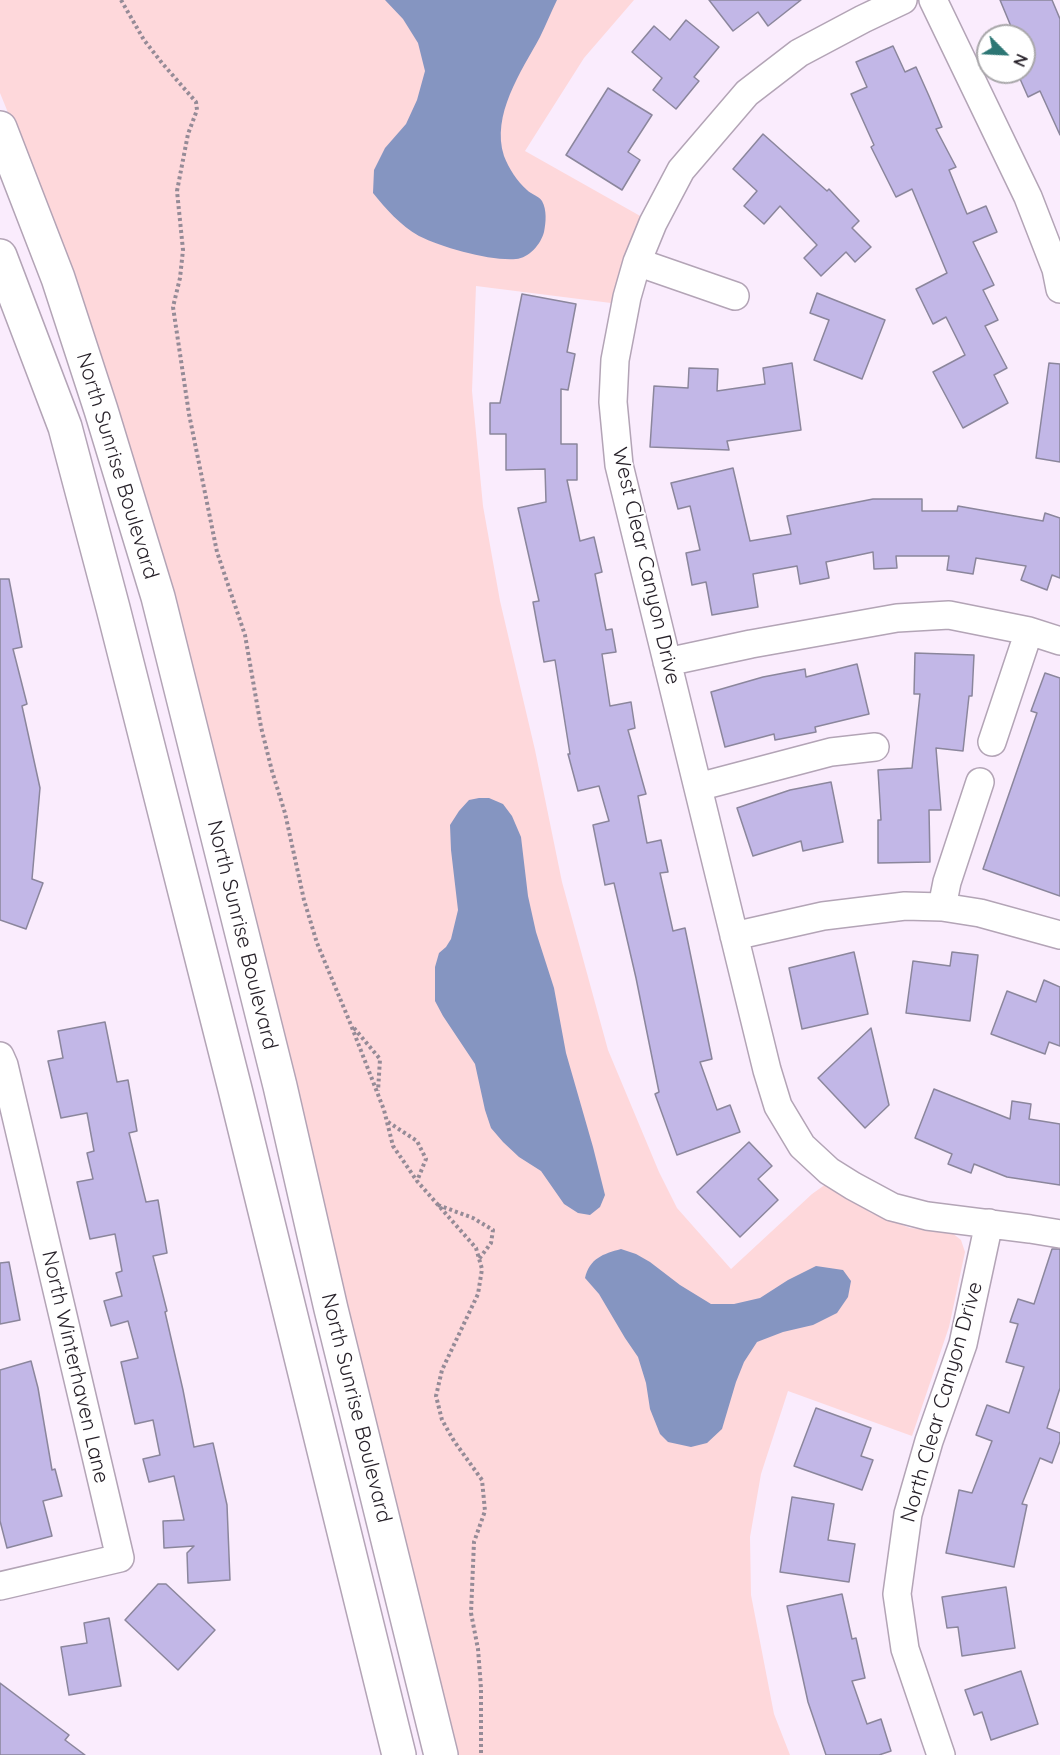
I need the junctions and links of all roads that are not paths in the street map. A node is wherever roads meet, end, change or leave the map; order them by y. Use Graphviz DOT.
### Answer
graph roads {
  1 [pos="903,0"];
  2 [pos="933,0"];
  3 [pos="0,128"];
  4 [pos="0,256"];
  5 [pos="637,262"];
  6 [pos="1060,289"];
  7 [pos="735,296"];
  8 [pos="1029,630"];
  9 [pos="1060,641"];
  10 [pos="667,662"];
  11 [pos="992,742"];
  12 [pos="875,747"];
  13 [pos="980,782"];
  14 [pos="698,787"];
  15 [pos="942,907"];
  16 [pos="1060,934"];
  17 [pos="734,936"];
  18 [pos="0,1056"];
  19 [pos="989,1223"];
  20 [pos="1060,1234"];
  21 [pos="0,1586"];
  22 [pos="399,1755"];
  23 [pos="441,1755"];
  24 [pos="941,1755"];
  1 -- 5 [label="street, West Clear Canyon Drive"];
  2 -- 6 [label="street"];
  3 -- 23 [label="street, North Sunrise Boulevard"];
  4 -- 22 [label="street, North Sunrise Boulevard"];
  5 -- 7 [label="street"];
  5 -- 10 [label="street, West Clear Canyon Drive"];
  8 -- 9 [label="street"];
  8 -- 10 [label="street"];
  8 -- 11 [label="street"];
  10 -- 14 [label="street, West Clear Canyon Drive"];
  12 -- 14 [label="street"];
  13 -- 15 [label="street"];
  14 -- 17 [label="street, West Clear Canyon Drive"];
  15 -- 16 [label="street"];
  15 -- 17 [label="street"];
  17 -- 19 [label="street, West Clear Canyon Drive"];
  18 -- 21 [label="street, North Winterhaven Lane"];
  19 -- 20 [label="street, West Clear Canyon Drive"];
  19 -- 24 [label="street, North Clear Canyon Drive"];
}
